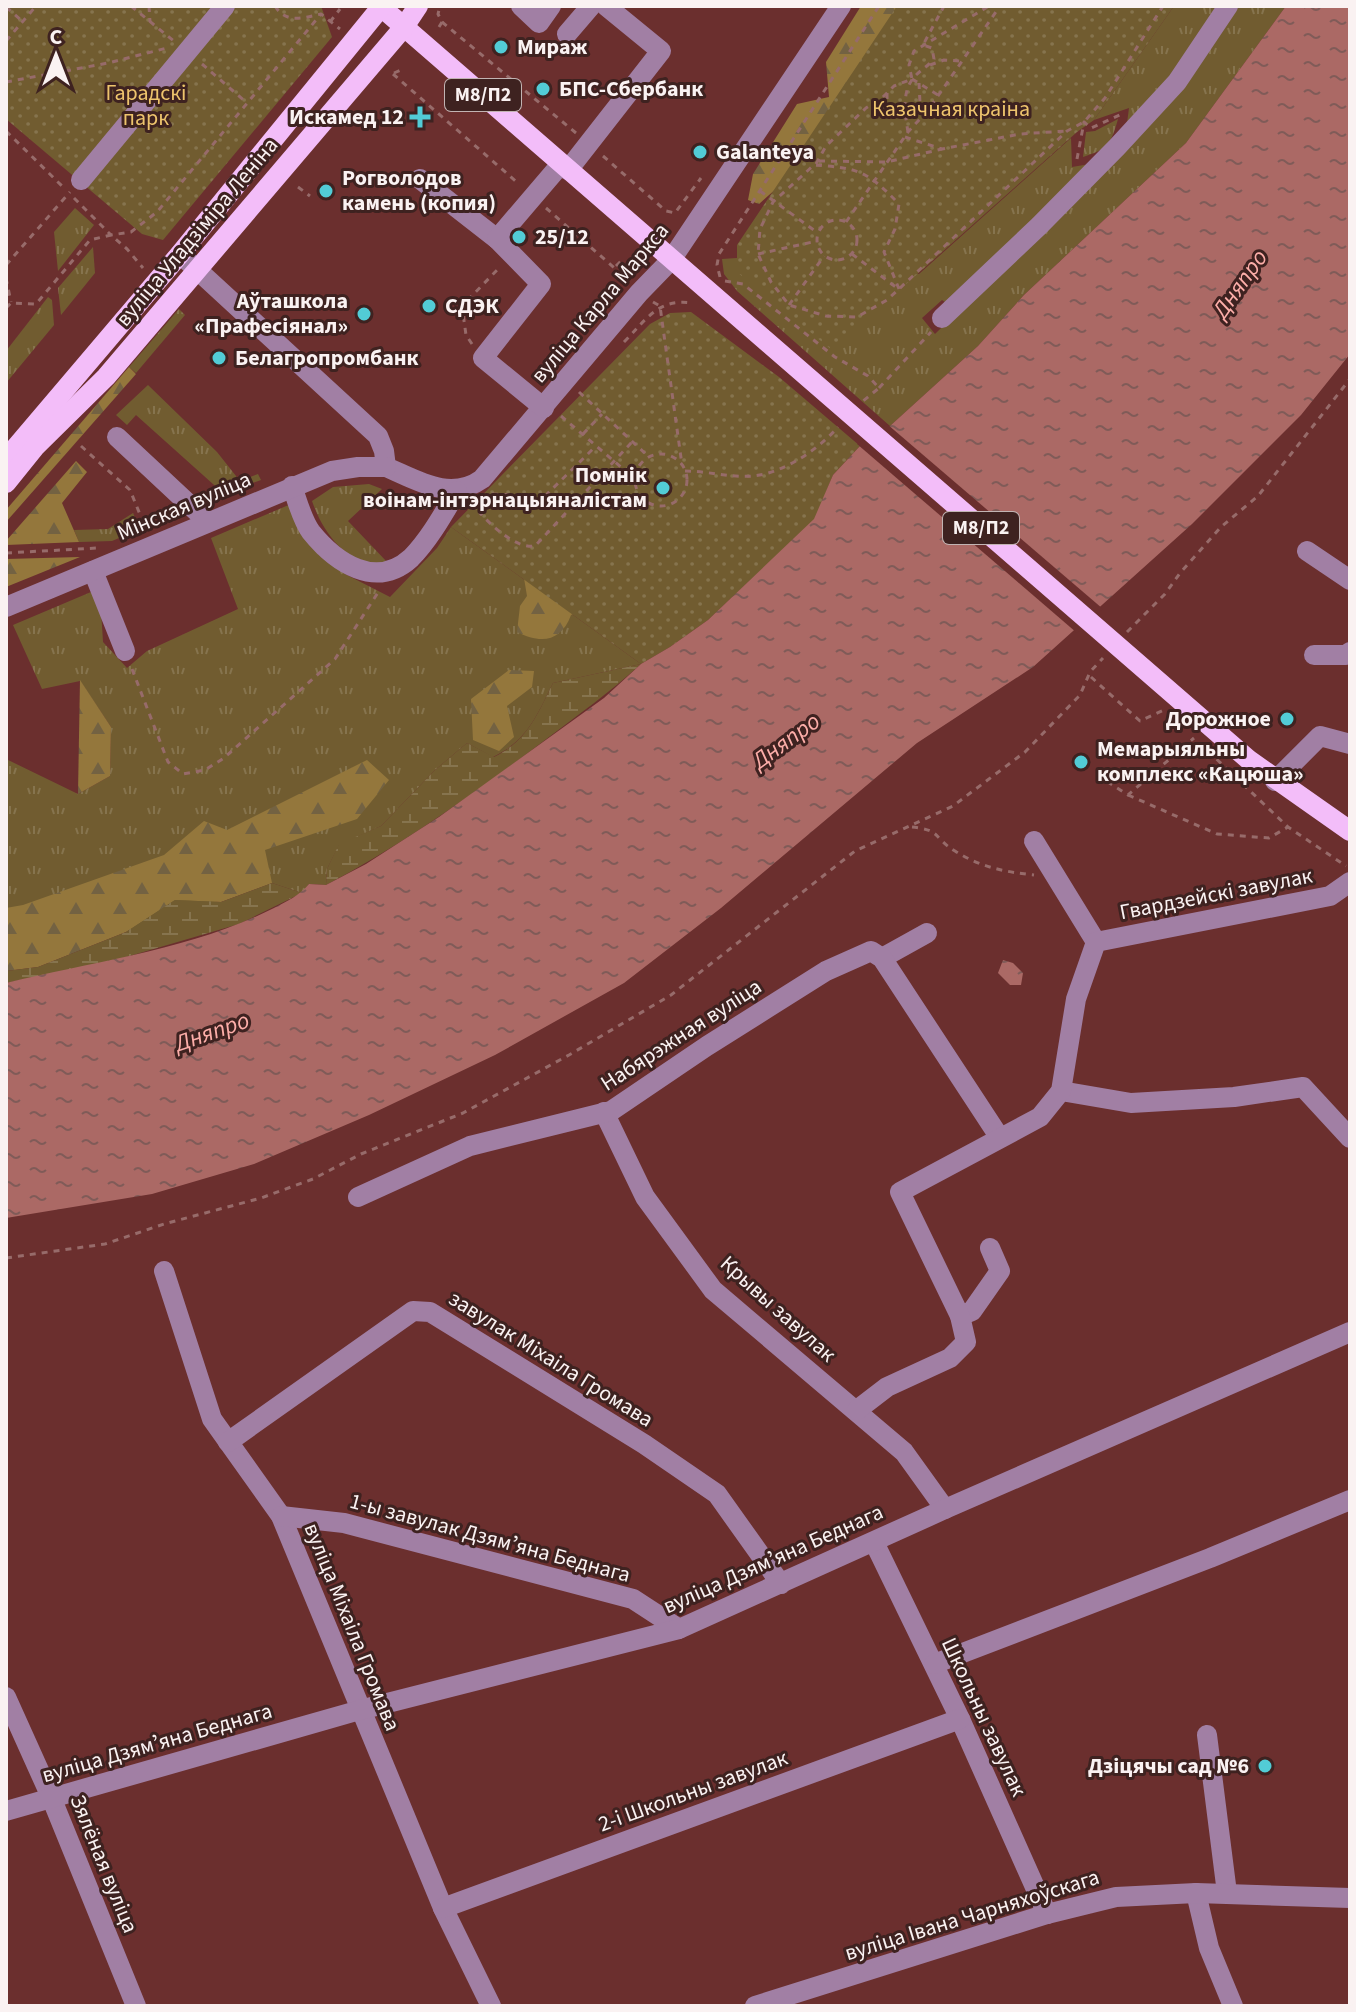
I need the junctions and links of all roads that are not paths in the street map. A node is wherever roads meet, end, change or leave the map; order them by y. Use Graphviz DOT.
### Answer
graph roads {
  1 [pos="225,6"];
  2 [pos="381,6"];
  3 [pos="418,6"];
  4 [pos="521,6"];
  5 [pos="551,6"];
  6 [pos="591,6"];
  7 [pos="606,6"];
  8 [pos="841,6"];
  9 [pos="1228,6"];
  10 [pos="404,27"];
  11 [pos="567,34"];
  12 [pos="564,167"];
  13 [pos="420,179"];
  14 [pos="75,187"];
  15 [pos="497,239"];
  16 [pos="180,254"];
  17 [pos="671,260"];
  18 [pos="197,270"];
  19 [pos="942,318"];
  20 [pos="550,410"];
  21 [pos="117,437"];
  22 [pos="6,459"];
  23 [pos="386,467"];
  24 [pos="6,483"];
  25 [pos="292,486"];
  26 [pos="457,491"];
  27 [pos="208,522"];
  28 [pos="1307,551"];
  29 [pos="93,571"];
  30 [pos="1350,580"];
  31 [pos="6,607"];
  32 [pos="125,651"];
  33 [pos="1350,652"];
  34 [pos="1314,655"];
  35 [pos="1350,729"];
  36 [pos="1320,736"];
  37 [pos="1350,744"];
  38 [pos="1275,781"];
  39 [pos="1350,831"];
  40 [pos="1034,841"];
  41 [pos="1348,874"];
  42 [pos="927,933"];
  43 [pos="1096,942"];
  44 [pos="882,958"];
  45 [pos="1061,1091"];
  46 [pos="604,1112"];
  47 [pos="1000,1138"];
  48 [pos="1350,1138"];
  49 [pos="358,1197"];
  50 [pos="990,1248"];
  51 [pos="164,1271"];
  52 [pos="960,1316"];
  53 [pos="1350,1332"];
  54 [pos="857,1410"];
  55 [pos="228,1442"];
  56 [pos="1350,1500"];
  57 [pos="945,1509"];
  58 [pos="281,1516"];
  59 [pos="874,1542"];
  60 [pos="781,1584"];
  61 [pos="679,1629"];
  62 [pos="934,1664"];
  63 [pos="6,1697"];
  64 [pos="360,1710"];
  65 [pos="960,1719"];
  66 [pos="1207,1735"];
  67 [pos="51,1797"];
  68 [pos="6,1811"];
  69 [pos="1196,1893"];
  70 [pos="1227,1893"];
  71 [pos="1350,1898"];
  72 [pos="443,1908"];
  73 [pos="1047,1914"];
  74 [pos="136,2006"];
  75 [pos="491,2006"];
  76 [pos="755,2006"];
  77 [pos="1233,2006"];
  1 -- 14 [label="street"];
  2 -- 10 [label="main road, М8/П2"];
  2 -- 16 [label="main road, вуліца Уладзіміра Леніна"];
  3 -- 10 [label="main road, вуліца Уладзіміра Леніна"];
  4 -- 5 [label="street"];
  6 -- 11 [label="street"];
  7 -- 12 [label="street"];
  8 -- 17 [label="street, вуліца Карла Маркса"];
  9 -- 19 [label="street"];
  10 -- 12 [label="main road, М8/П2"];
  10 -- 18 [label="main road, вуліца Уладзіміра Леніна"];
  12 -- 15 [label="street"];
  12 -- 17 [label="main road, М8/П2"];
  13 -- 15 [label="street"];
  15 -- 20 [label="street"];
  16 -- 18 [label="street"];
  16 -- 22 [label="main road, вуліца Уладзіміра Леніна"];
  17 -- 20 [label="street, вуліца Карла Маркса"];
  17 -- 38 [label="main road, М8/П2"];
  18 -- 23 [label="street"];
  18 -- 24 [label="main road, вуліца Уладзіміра Леніна"];
  20 -- 26 [label="street, вуліца Карла Маркса"];
  21 -- 27 [label="street"];
  23 -- 25 [label="street, Мінская вуліца"];
  23 -- 26 [label="street"];
  25 -- 26 [label="street"];
  25 -- 27 [label="street, Мінская вуліца"];
  27 -- 29 [label="street, Мінская вуліца"];
  28 -- 30 [label="street"];
  29 -- 31 [label="street, Мінская вуліца"];
  29 -- 32 [label="street"];
  33 -- 34 [label="street"];
  35 -- 36 [label="street"];
  36 -- 37 [label="street"];
  36 -- 38 [label="street"];
  38 -- 39 [label="main road, М8/П2"];
  40 -- 43 [label="street"];
  41 -- 43 [label="street, Гвардзейскі завулак"];
  42 -- 44 [label="street, Набярэжная вуліца"];
  43 -- 45 [label="street, Гвардзейскі завулак"];
  44 -- 46 [label="street, Набярэжная вуліца"];
  44 -- 47 [label="street"];
  45 -- 47 [label="street"];
  45 -- 48 [label="street"];
  46 -- 49 [label="street, Набярэжная вуліца"];
  46 -- 54 [label="street, Крывы завулак"];
  47 -- 52 [label="street"];
  50 -- 52 [label="street"];
  51 -- 55 [label="street, вуліца Міхаіла Громава"];
  52 -- 54 [label="street"];
  53 -- 57 [label="street, вуліца Дзямʼяна Беднага"];
  54 -- 57 [label="street, Крывы завулак"];
  55 -- 58 [label="street, вуліца Міхаіла Громава"];
  55 -- 60 [label="street, завулак Міхаіла Громава"];
  56 -- 62 [label="street"];
  57 -- 59 [label="street, вуліца Дзямʼяна Беднага"];
  58 -- 61 [label="street, 1-ы завулак Дзямʼяна Беднага"];
  58 -- 64 [label="street, вуліца Міхаіла Громава"];
  59 -- 60 [label="street, вуліца Дзямʼяна Беднага"];
  59 -- 62 [label="street, Школьны завулак"];
  60 -- 61 [label="street, вуліца Дзямʼяна Беднага"];
  61 -- 64 [label="street, вуліца Дзямʼяна Беднага"];
  62 -- 65 [label="street, Школьны завулак"];
  63 -- 67 [label="street, Зялёная вуліца"];
  64 -- 67 [label="street, вуліца Дзямʼяна Беднага"];
  64 -- 72 [label="street, вуліца Міхаіла Громава"];
  65 -- 72 [label="street, 2-і Школьны завулак"];
  65 -- 73 [label="street, Школьны завулак"];
  66 -- 70 [label="street"];
  67 -- 68 [label="street, вуліца Дзямʼяна Беднага"];
  67 -- 74 [label="street, Зялёная вуліца"];
  69 -- 70 [label="street, вуліца Івана Чарняхоўскага"];
  69 -- 73 [label="street, вуліца Івана Чарняхоўскага"];
  69 -- 77 [label="street"];
  70 -- 71 [label="street, вуліца Івана Чарняхоўскага"];
  72 -- 75 [label="street, вуліца Міхаіла Громава"];
  73 -- 76 [label="street, вуліца Івана Чарняхоўскага"];
}
